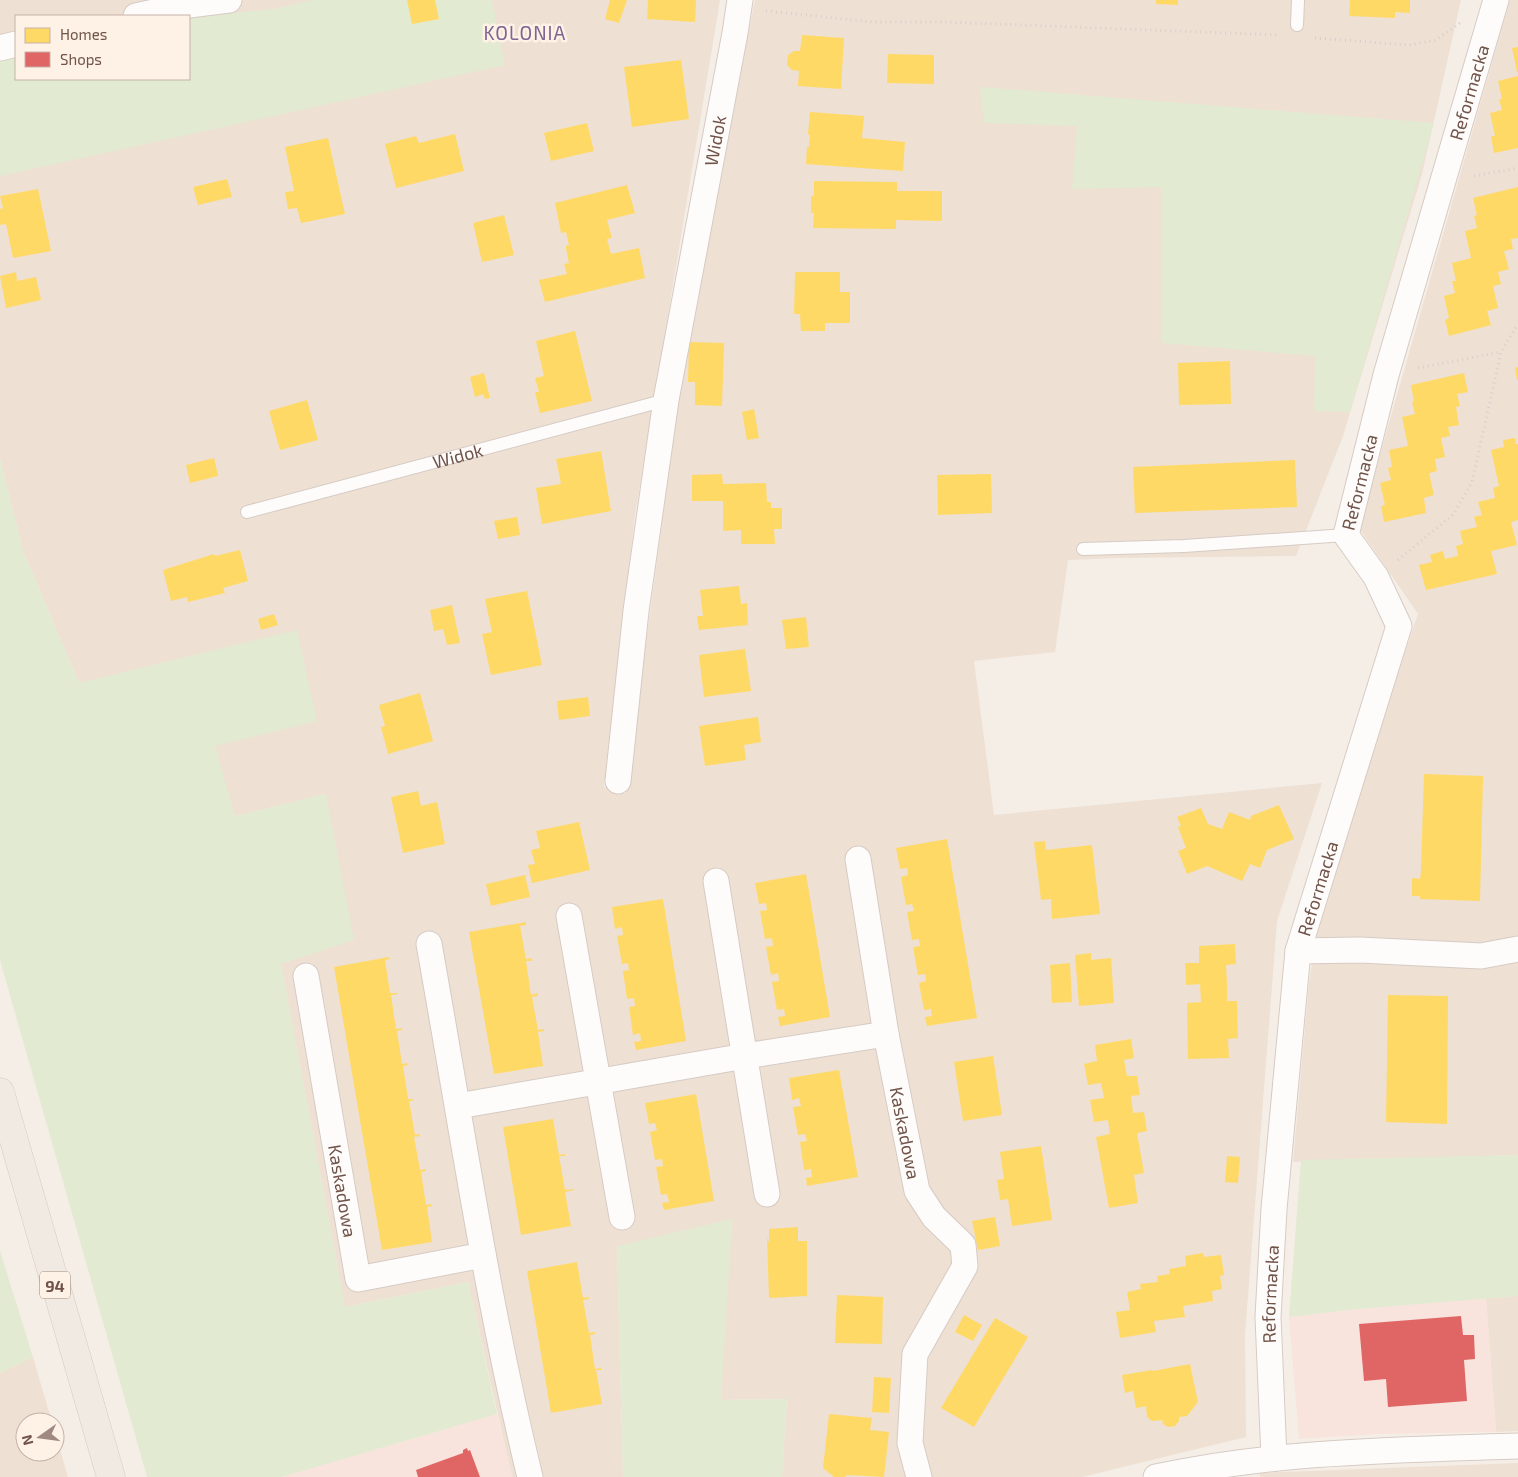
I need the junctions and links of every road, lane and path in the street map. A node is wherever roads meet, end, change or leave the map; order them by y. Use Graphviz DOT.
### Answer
graph roads {
  1 [pos="229,0"];
  2 [pos="1298,0"];
  3 [pos="1496,0"];
  4 [pos="739,4"];
  5 [pos="140,15"];
  6 [pos="1460,23"];
  7 [pos="1297,25"];
  8 [pos="1287,36"];
  9 [pos="1306,37"];
  10 [pos="15,44"];
  11 [pos="0,48"];
  12 [pos="1518,168"];
  13 [pos="1442,183"];
  14 [pos="1518,324"];
  15 [pos="1501,352"];
  16 [pos="1386,375"];
  17 [pos="666,400"];
  18 [pos="247,512"];
  19 [pos="1346,535"];
  20 [pos="1083,549"];
  21 [pos="1376,577"];
  22 [pos="618,781"];
  23 [pos="858,859"];
  24 [pos="716,881"];
  25 [pos="569,916"];
  26 [pos="430,944"];
  27 [pos="1518,949"];
  28 [pos="1298,952"];
  29 [pos="306,976"];
  30 [pos="886,1034"];
  31 [pos="744,1056"];
  32 [pos="597,1082"];
  33 [pos="0,1092"];
  34 [pos="458,1106"];
  35 [pos="767,1194"];
  36 [pos="622,1217"];
  37 [pos="483,1255"];
  38 [pos="1518,1446"];
  39 [pos="1274,1458"];
  40 [pos="111,1477"];
  41 [pos="530,1477"];
  42 [pos="919,1477"];
  43 [pos="1156,1477"];
  1 -- 5 [label="street"];
  2 -- 7 [label="lane"];
  3 -- 13 [label="street, Reformacka"];
  4 -- 8 [label="path"];
  4 -- 17 [label="street, Widok"];
  6 -- 9 [label="path"];
  10 -- 11 [label="street"];
  12 -- 13 [label="path"];
  13 -- 16 [label="street, Reformacka"];
  14 -- 15 [label="path"];
  15 -- 16 [label="path"];
  15 -- 21 [label="path"];
  16 -- 19 [label="street, Reformacka"];
  17 -- 18 [label="lane, Widok"];
  17 -- 22 [label="street, Widok"];
  19 -- 20 [label="lane"];
  19 -- 21 [label="street, Reformacka"];
  21 -- 28 [label="street, Reformacka"];
  23 -- 30 [label="street, Kaskadowa"];
  24 -- 31 [label="street"];
  25 -- 32 [label="street"];
  26 -- 34 [label="street"];
  27 -- 28 [label="street, Reformacka"];
  28 -- 39 [label="street, Reformacka"];
  29 -- 37 [label="street, Kaskadowa"];
  30 -- 31 [label="street"];
  30 -- 42 [label="street, Kaskadowa"];
  31 -- 32 [label="street"];
  31 -- 35 [label="street"];
  32 -- 34 [label="street"];
  32 -- 36 [label="street"];
  33 -- 40 [label="main road, 94"];
  34 -- 37 [label="street"];
  37 -- 41 [label="street"];
  38 -- 39 [label="street"];
  39 -- 43 [label="street"];
}
